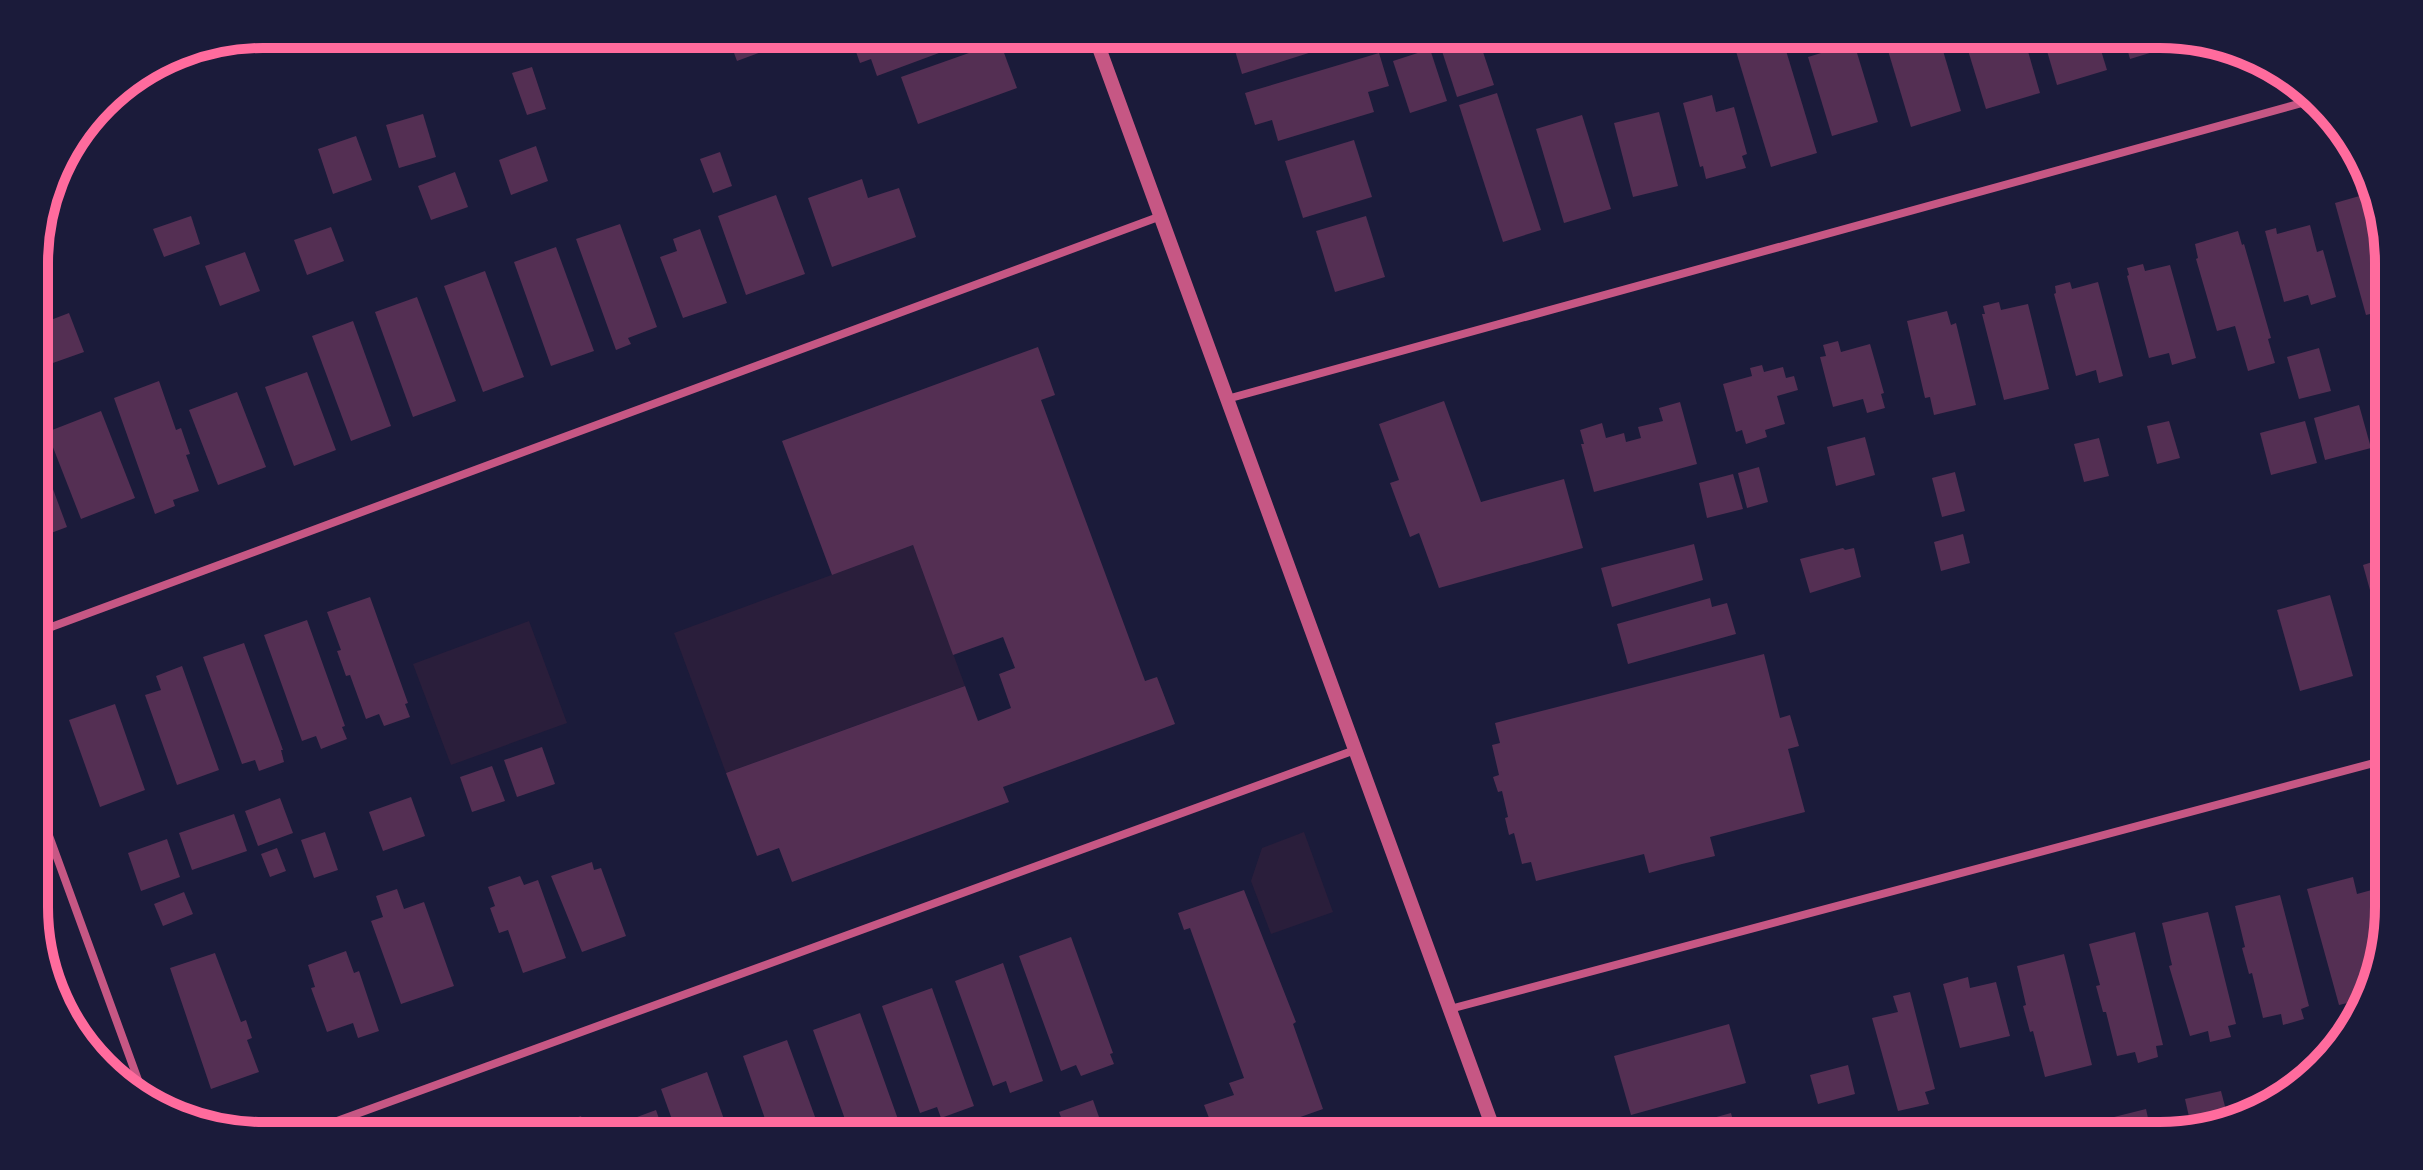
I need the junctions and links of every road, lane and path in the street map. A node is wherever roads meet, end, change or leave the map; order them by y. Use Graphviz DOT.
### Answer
graph roads {
  1 [pos="1099,48"];
  2 [pos="2303,103"];
  3 [pos="1161,216"];
  4 [pos="1227,399"];
  5 [pos="48,628"];
  6 [pos="1355,750"];
  7 [pos="2375,763"];
  8 [pos="48,833"];
  9 [pos="1450,1009"];
  10 [pos="139,1083"];
  11 [pos="334,1122"];
  12 [pos="1491,1122"];
  1 -- 3 [label="street"];
  2 -- 4 [label="street"];
  3 -- 4 [label="street"];
  3 -- 5 [label="street"];
  4 -- 6 [label="street"];
  6 -- 9 [label="street"];
  6 -- 11 [label="street"];
  7 -- 9 [label="street"];
  8 -- 10 [label="street"];
  9 -- 12 [label="street"];
}
